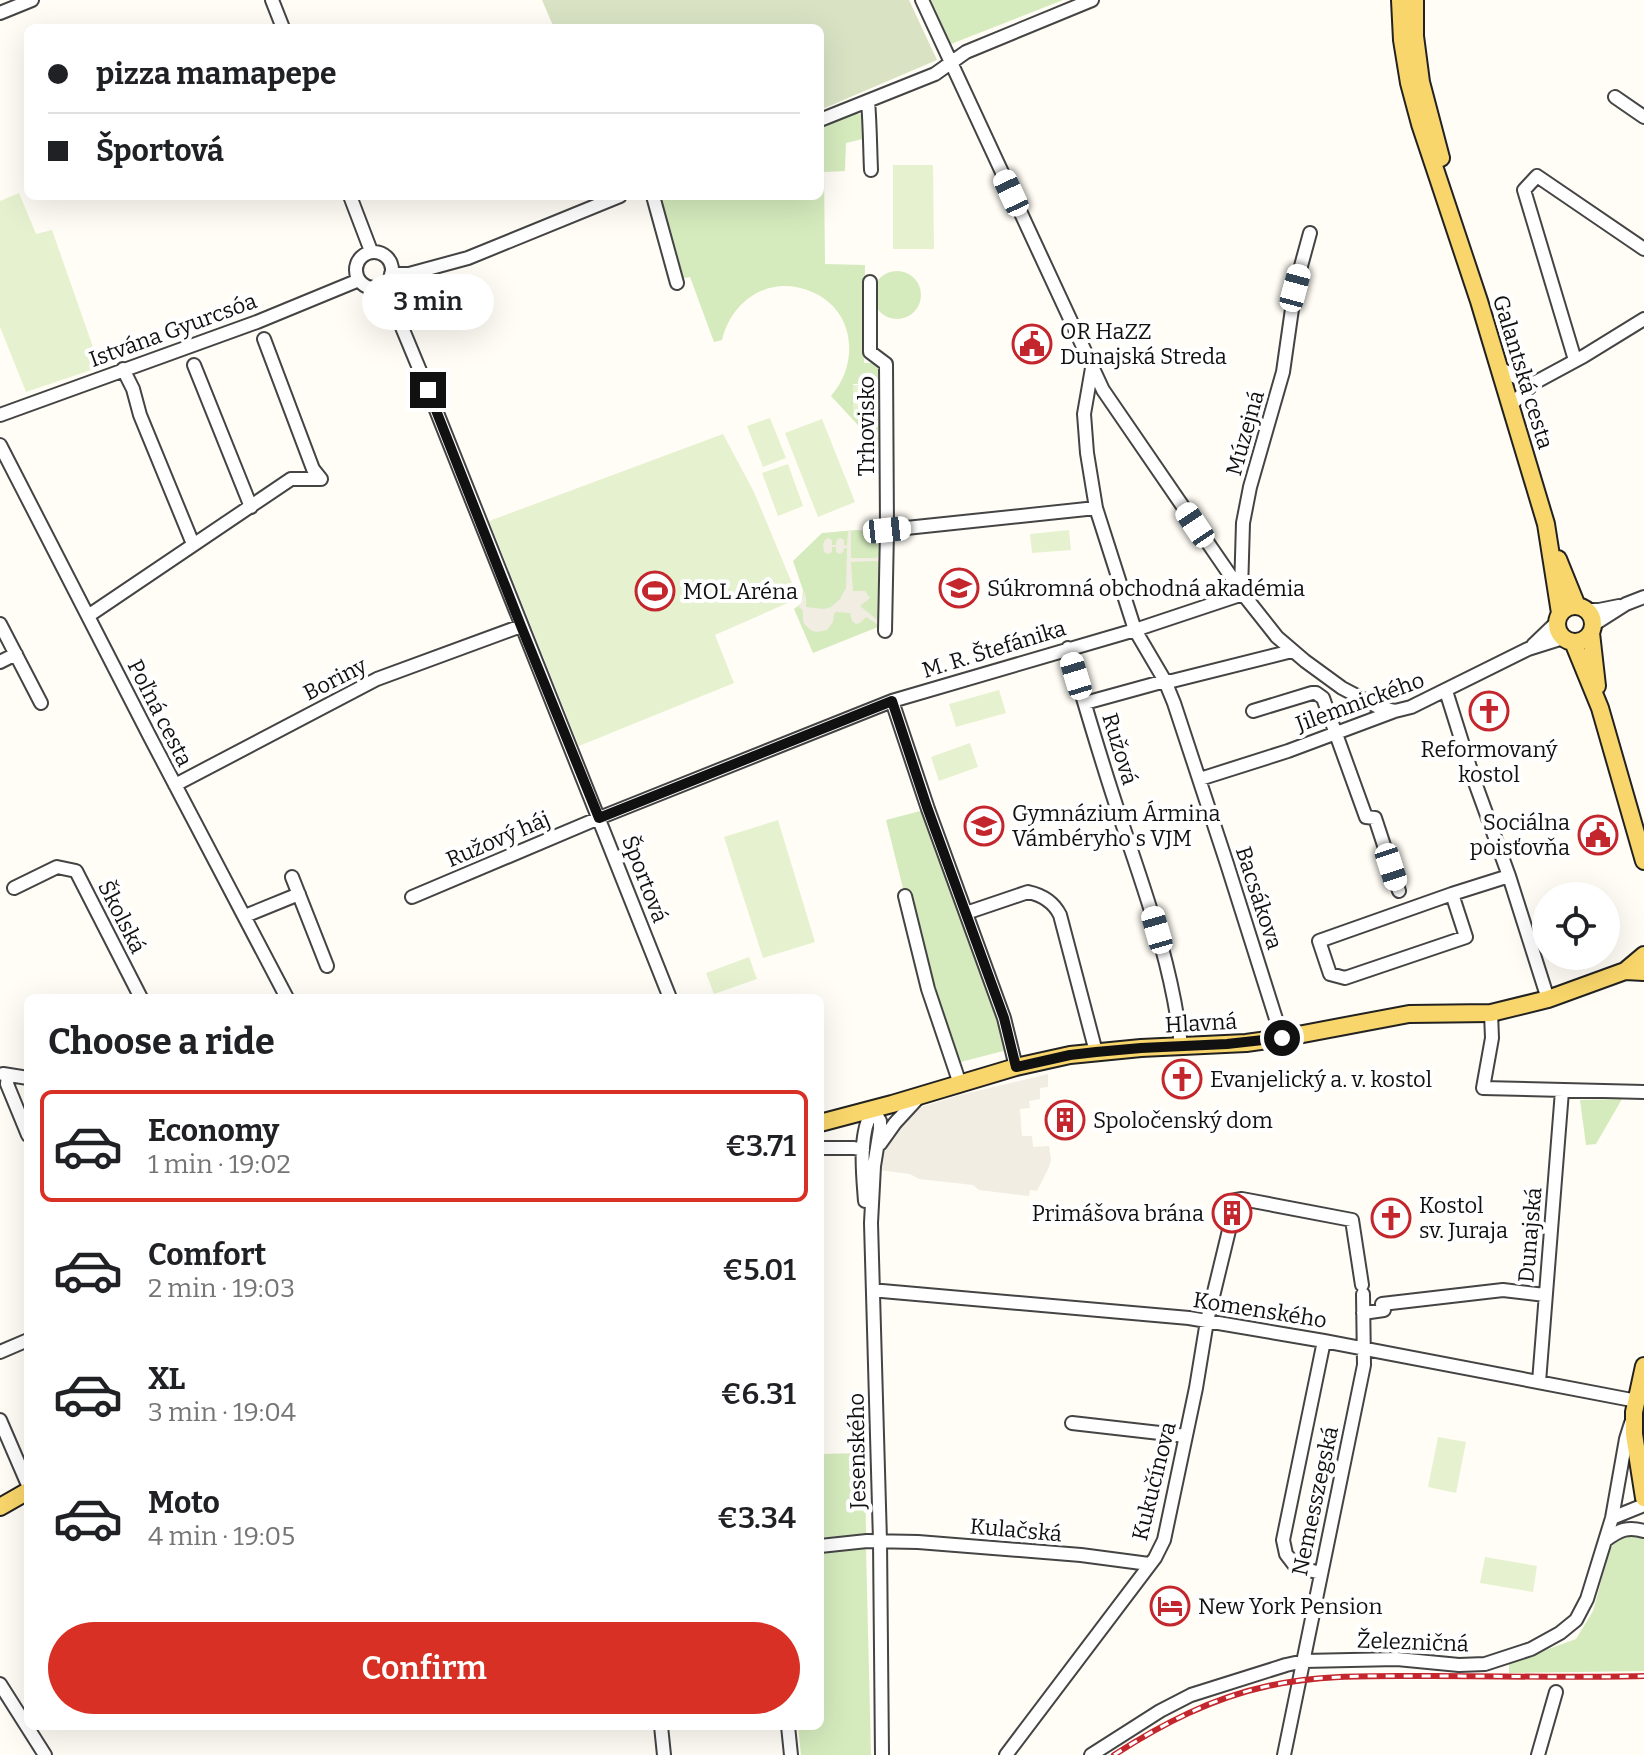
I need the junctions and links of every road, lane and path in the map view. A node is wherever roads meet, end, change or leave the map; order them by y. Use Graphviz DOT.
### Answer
graph roads {
  1 [pos="32,0"];
  2 [pos="272,0"];
  3 [pos="922,0"];
  4 [pos="1092,0"];
  5 [pos="1400,0"];
  6 [pos="1415,0"];
  7 [pos="0,13"];
  8 [pos="281,24"];
  9 [pos="952,62"];
  10 [pos="935,74"];
  11 [pos="964,89"];
  12 [pos="1615,97"];
  13 [pos="868,101"];
  14 [pos="1644,117"];
  15 [pos="824,118"];
  16 [pos="871,170"];
  17 [pos="352,200"];
  18 [pos="610,200"];
  19 [pos="654,200"];
  20 [pos="1453,218"];
  21 [pos="1310,233"];
  22 [pos="1644,249"];
  23 [pos="371,251"];
  24 [pos="409,274"];
  25 [pos="388,279"];
  26 [pos="359,280"];
  27 [pos="870,282"];
  28 [pos="677,283"];
  29 [pos="394,306"];
  30 [pos="1644,319"];
  31 [pos="264,339"];
  32 [pos="1575,360"];
  33 [pos="194,365"];
  34 [pos="1498,367"];
  35 [pos="1092,368"];
  36 [pos="123,369"];
  37 [pos="1534,383"];
  38 [pos="1086,404"];
  39 [pos="1113,404"];
  40 [pos="1510,406"];
  41 [pos="0,415"];
  42 [pos="0,445"];
  43 [pos="251,507"];
  44 [pos="1096,508"];
  45 [pos="887,530"];
  46 [pos="1549,538"];
  47 [pos="193,544"];
  48 [pos="1242,593"];
  49 [pos="1644,597"];
  50 [pos="88,616"];
  51 [pos="1587,618"];
  52 [pos="0,624"];
  53 [pos="521,626"];
  54 [pos="1563,629"];
  55 [pos="1135,630"];
  56 [pos="885,631"];
  57 [pos="1068,648"];
  58 [pos="1292,651"];
  59 [pos="16,654"];
  60 [pos="0,662"];
  61 [pos="1165,681"];
  62 [pos="1446,691"];
  63 [pos="892,701"];
  64 [pos="41,703"];
  65 [pos="1085,703"];
  66 [pos="1600,708"];
  67 [pos="1253,711"];
  68 [pos="1395,711"];
  69 [pos="1336,732"];
  70 [pos="1200,779"];
  71 [pos="175,785"];
  72 [pos="599,818"];
  73 [pos="1644,861"];
  74 [pos="1509,876"];
  75 [pos="292,877"];
  76 [pos="14,888"];
  77 [pos="1399,891"];
  78 [pos="299,894"];
  79 [pos="1452,894"];
  80 [pos="905,896"];
  81 [pos="412,897"];
  82 [pos="966,913"];
  83 [pos="245,916"];
  84 [pos="1644,955"];
  85 [pos="327,966"];
  86 [pos="1625,971"];
  87 [pos="1644,972"];
  88 [pos="139,994"];
  89 [pos="285,994"];
  90 [pos="668,994"];
  91 [pos="1548,999"];
  92 [pos="1491,1013"];
  93 [pos="1282,1038"];
  94 [pos="1181,1046"];
  95 [pos="1096,1052"];
  96 [pos="1016,1067"];
  97 [pos="4,1074"];
  98 [pos="24,1077"];
  99 [pos="960,1084"];
  100 [pos="1562,1091"];
  101 [pos="1644,1092"];
  102 [pos="921,1095"];
  103 [pos="873,1110"];
  104 [pos="824,1122"];
  105 [pos="24,1125"];
  106 [pos="878,1147"];
  107 [pos="824,1148"];
  108 [pos="863,1150"];
  109 [pos="1236,1208"];
  110 [pos="871,1223"];
  111 [pos="873,1291"];
  112 [pos="1545,1295"];
  113 [pos="1363,1313"];
  114 [pos="1207,1321"];
  115 [pos="1324,1341"];
  116 [pos="24,1342"];
  117 [pos="1364,1349"];
  118 [pos="0,1352"];
  119 [pos="1644,1366"];
  120 [pos="1539,1382"];
  121 [pos="1635,1406"];
  122 [pos="0,1420"];
  123 [pos="1072,1423"];
  124 [pos="1186,1436"];
  125 [pos="1640,1449"];
  126 [pos="24,1476"];
  127 [pos="24,1493"];
  128 [pos="1644,1498"];
  129 [pos="1644,1505"];
  130 [pos="0,1507"];
  131 [pos="1612,1518"];
  132 [pos="1644,1531"];
  133 [pos="1606,1540"];
  134 [pos="880,1541"];
  135 [pos="824,1546"];
  136 [pos="1149,1564"];
  137 [pos="1321,1573"];
  138 [pos="1304,1661"];
  139 [pos="0,1684"];
  140 [pos="1556,1692"];
  141 [pos="24,1722"];
  142 [pos="29,1730"];
  143 [pos="661,1730"];
  144 [pos="788,1730"];
  145 [pos="45,1755"];
  146 [pos="664,1755"];
  147 [pos="791,1755"];
  148 [pos="882,1755"];
  149 [pos="1006,1755"];
  150 [pos="1091,1755"];
  151 [pos="1284,1755"];
  152 [pos="1538,1755"];
  1 -- 7 [label="street"];
  2 -- 8 [label="street"];
  3 -- 9 [label="street"];
  4 -- 9 [label="street"];
  5 -- 20 [label="main road, Galantská cesta"];
  6 -- 20 [label="main road, Galantská cesta"];
  9 -- 10 [label="street"];
  9 -- 11 [label="street"];
  10 -- 11 [label="street"];
  10 -- 13 [label="street"];
  11 -- 35 [label="street"];
  12 -- 14 [label="street"];
  13 -- 15 [label="street"];
  13 -- 16 [label="street"];
  17 -- 23 [label="street"];
  18 -- 24 [label="street"];
  19 -- 28 [label="street"];
  20 -- 34 [label="main road, Galantská cesta"];
  21 -- 48 [label="street, Múzejná"];
  22 -- 32 [label="street"];
  23 -- 25 [label="street"];
  23 -- 26 [label="street"];
  24 -- 25 [label="street"];
  24 -- 29 [label="street"];
  25 -- 26 [label="street"];
  25 -- 29 [label="street, Športová"];
  26 -- 36 [label="street, Istvána Gyurcsóa"];
  27 -- 45 [label="street, Trhovisko"];
  29 -- 53 [label="street, Športová"];
  30 -- 32 [label="street"];
  31 -- 43 [label="street"];
  32 -- 37 [label="street"];
  33 -- 43 [label="street"];
  34 -- 37 [label="street"];
  34 -- 40 [label="main road, Galantská cesta"];
  35 -- 38 [label="street"];
  35 -- 39 [label="street"];
  36 -- 41 [label="street, Istvána Gyurcsóa"];
  36 -- 47 [label="street"];
  37 -- 40 [label="street"];
  38 -- 39 [label="street"];
  38 -- 44 [label="street"];
  39 -- 48 [label="street"];
  40 -- 46 [label="main road, Galantská cesta"];
  42 -- 50 [label="street, Poľná cesta"];
  43 -- 47 [label="street"];
  44 -- 45 [label="street"];
  44 -- 55 [label="street"];
  45 -- 56 [label="street, Trhovisko"];
  46 -- 51 [label="main road, Galantská cesta"];
  46 -- 54 [label="main road, Galantská cesta"];
  47 -- 50 [label="street"];
  48 -- 55 [label="street"];
  48 -- 58 [label="street"];
  49 -- 51 [label="street"];
  50 -- 71 [label="street, Poľná cesta"];
  51 -- 54 [label="main road"];
  51 -- 54 [label="main road"];
  51 -- 66 [label="main road, Galantská cesta"];
  52 -- 59 [label="street"];
  53 -- 71 [label="street, Boriny"];
  53 -- 72 [label="street, Športová"];
  54 -- 62 [label="street, Jilemnického"];
  54 -- 66 [label="main road, Galantská cesta"];
  55 -- 57 [label="street, M. R. Štefánika"];
  55 -- 61 [label="street, Bacsákova"];
  57 -- 63 [label="street, M. R. Štefánika"];
  57 -- 65 [label="street, Ružová"];
  58 -- 61 [label="street"];
  58 -- 68 [label="street"];
  59 -- 60 [label="street"];
  59 -- 64 [label="street"];
  61 -- 65 [label="street"];
  61 -- 70 [label="street, Bacsákova"];
  62 -- 68 [label="street, Jilemnického"];
  62 -- 74 [label="street"];
  63 -- 72 [label="street, M. R. Štefánika"];
  63 -- 82 [label="street"];
  65 -- 94 [label="street, Ružová"];
  66 -- 73 [label="main road, Galantská cesta"];
  67 -- 69 [label="street"];
  68 -- 69 [label="street, Jilemnického"];
  69 -- 70 [label="street, Jilemnického"];
  69 -- 77 [label="street"];
  70 -- 93 [label="street, Bacsákova"];
  71 -- 83 [label="street, Poľná cesta"];
  72 -- 81 [label="street, Ružový háj"];
  72 -- 90 [label="street, Športová"];
  74 -- 79 [label="street"];
  74 -- 91 [label="street"];
  75 -- 78 [label="street"];
  76 -- 88 [label="street, Školská"];
  78 -- 83 [label="street"];
  78 -- 85 [label="street"];
  79 -- 79 [label="street"];
  80 -- 99 [label="street"];
  82 -- 95 [label="street"];
  82 -- 96 [label="street"];
  83 -- 89 [label="street, Poľná cesta"];
  84 -- 86 [label="main road"];
  86 -- 87 [label="main road"];
  86 -- 91 [label="main road, Hlavná"];
  91 -- 92 [label="main road, Hlavná"];
  92 -- 93 [label="main road, Hlavná"];
  92 -- 100 [label="street"];
  93 -- 94 [label="main road, Hlavná"];
  94 -- 95 [label="main road, Hlavná"];
  95 -- 96 [label="main road, Hlavná"];
  96 -- 99 [label="main road, Hlavná"];
  97 -- 98 [label="street"];
  97 -- 105 [label="street"];
  99 -- 102 [label="main road, Hlavná"];
  100 -- 101 [label="street"];
  100 -- 112 [label="street, Dunajská"];
  102 -- 103 [label="main road, Hlavná"];
  102 -- 106 [label="street"];
  103 -- 104 [label="main road, Hlavná"];
  103 -- 106 [label="street"];
  103 -- 108 [label="street"];
  106 -- 110 [label="street, Jesenského"];
  107 -- 108 [label="street"];
  108 -- 110 [label="street"];
  109 -- 113 [label="street, Nemesszegská"];
  109 -- 114 [label="street, Kukučínova"];
  110 -- 111 [label="street, Jesenského"];
  111 -- 114 [label="street, Komenského"];
  111 -- 134 [label="street, Jesenského"];
  112 -- 113 [label="street"];
  112 -- 120 [label="street, Dunajská"];
  113 -- 117 [label="street, Nemesszegská"];
  114 -- 115 [label="street, Komenského"];
  114 -- 124 [label="street, Kukučínova"];
  115 -- 117 [label="street, Komenského"];
  115 -- 137 [label="street"];
  116 -- 118 [label="street"];
  117 -- 120 [label="street, Komenského"];
  117 -- 137 [label="street, Nemesszegská"];
  119 -- 121 [label="main road"];
  120 -- 121 [label="street, Komenského"];
  121 -- 125 [label="main road"];
  121 -- 131 [label="street, Železničná"];
  122 -- 126 [label="street"];
  123 -- 124 [label="street"];
  124 -- 136 [label="street, Kukučínova"];
  125 -- 128 [label="main road"];
  127 -- 130 [label="main road"];
  129 -- 131 [label="street"];
  131 -- 133 [label="street, Železničná"];
  132 -- 133 [label="street"];
  133 -- 138 [label="street, Železničná"];
  134 -- 135 [label="street, Kulačská"];
  134 -- 136 [label="street, Kulačská"];
  134 -- 148 [label="street, Jesenského"];
  136 -- 149 [label="street, Kukučínova"];
  137 -- 138 [label="street, Nemesszegská"];
  138 -- 150 [label="street, Železničná"];
  138 -- 151 [label="street, Nemesszegská"];
  139 -- 141 [label="street"];
  140 -- 152 [label="street"];
  142 -- 145 [label="street"];
  143 -- 146 [label="street"];
  144 -- 147 [label="street"];
}
